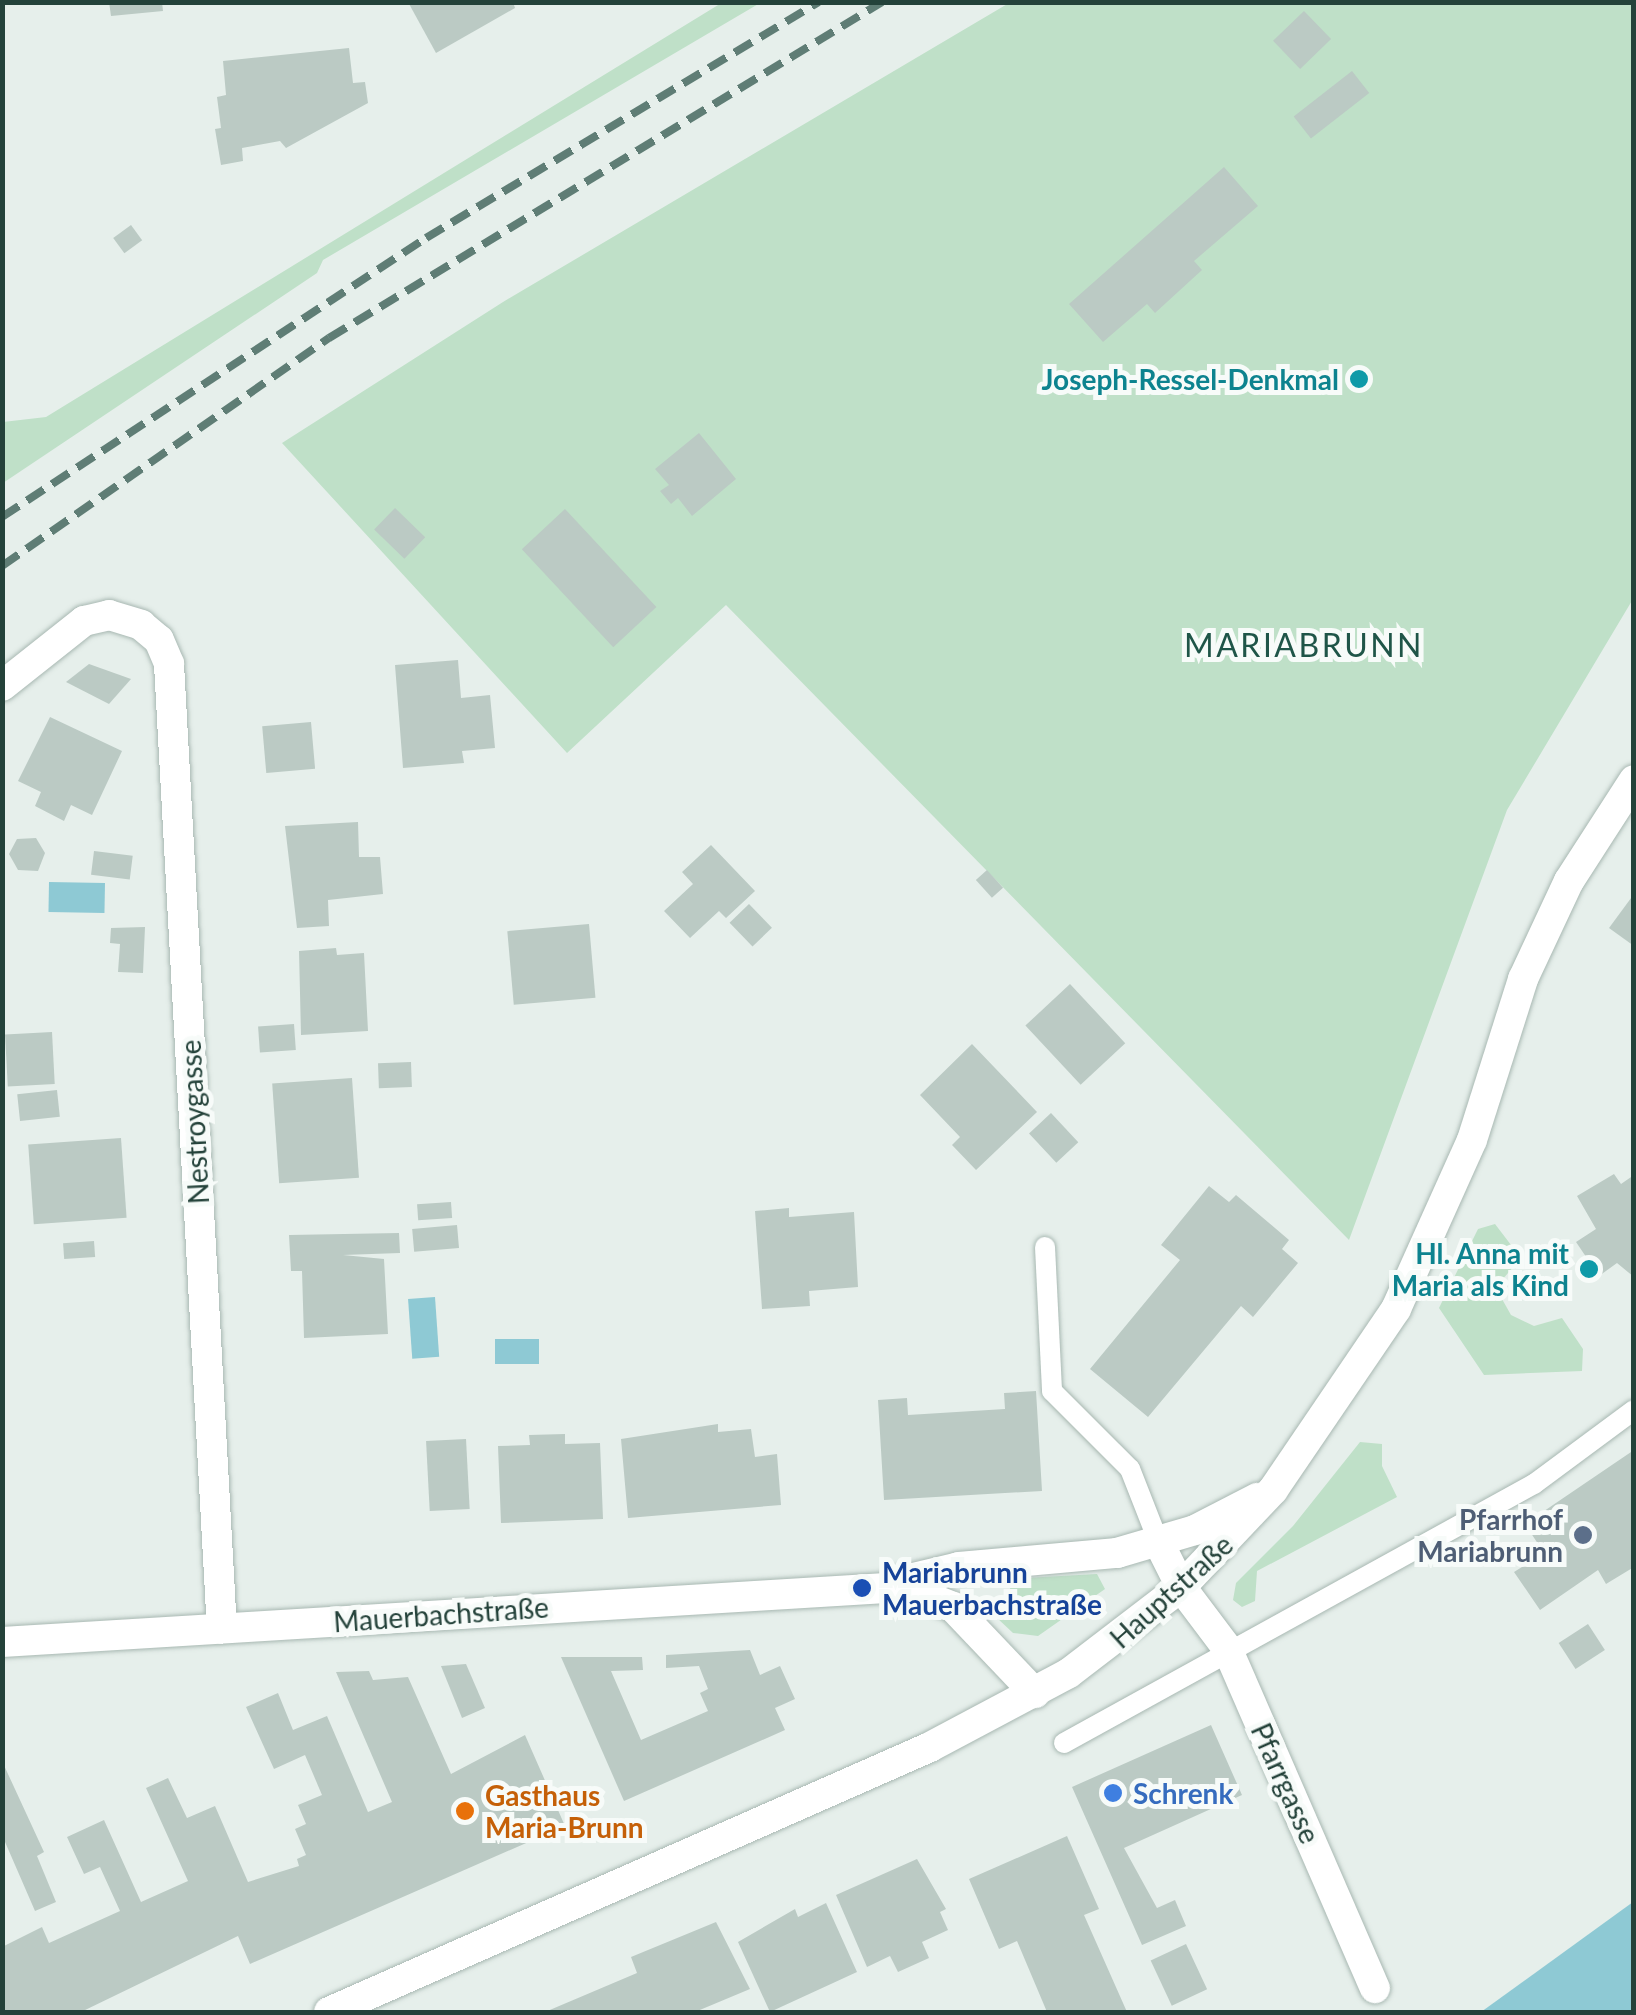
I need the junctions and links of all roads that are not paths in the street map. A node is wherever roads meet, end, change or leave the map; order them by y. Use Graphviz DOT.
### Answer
graph roads {
  1 [pos="2,686"];
  2 [pos="1634,780"];
  3 [pos="1045,1247"];
  4 [pos="1634,1410"];
  5 [pos="1273,1490"];
  6 [pos="1159,1543"];
  7 [pos="880,1586"];
  8 [pos="1181,1588"];
  9 [pos="222,1629"];
  10 [pos="2,1642"];
  11 [pos="1227,1648"];
  12 [pos="1035,1692"];
  13 [pos="1064,1743"];
  14 [pos="1375,1988"];
  15 [pos="329,2012"];
  1 -- 9 [label="main road, Nestroygasse"];
  2 -- 5 [label="main road, Hauptstraße"];
  3 -- 6 [label="lane"];
  4 -- 11 [label="lane"];
  5 -- 6 [label="main road, Mauerbachstraße"];
  5 -- 8 [label="main road, Hauptstraße"];
  6 -- 7 [label="main road, Mauerbachstraße"];
  6 -- 8 [label="main road, Pfarrgasse"];
  7 -- 9 [label="main road, Mauerbachstraße"];
  7 -- 12 [label="main road, Mauerbachstraße"];
  8 -- 11 [label="main road, Pfarrgasse"];
  8 -- 12 [label="main road, Hauptstraße"];
  9 -- 10 [label="main road, Mauerbachstraße"];
  11 -- 13 [label="lane"];
  11 -- 14 [label="main road, Pfarrgasse"];
  12 -- 15 [label="main road, Hauptstraße"];
}
